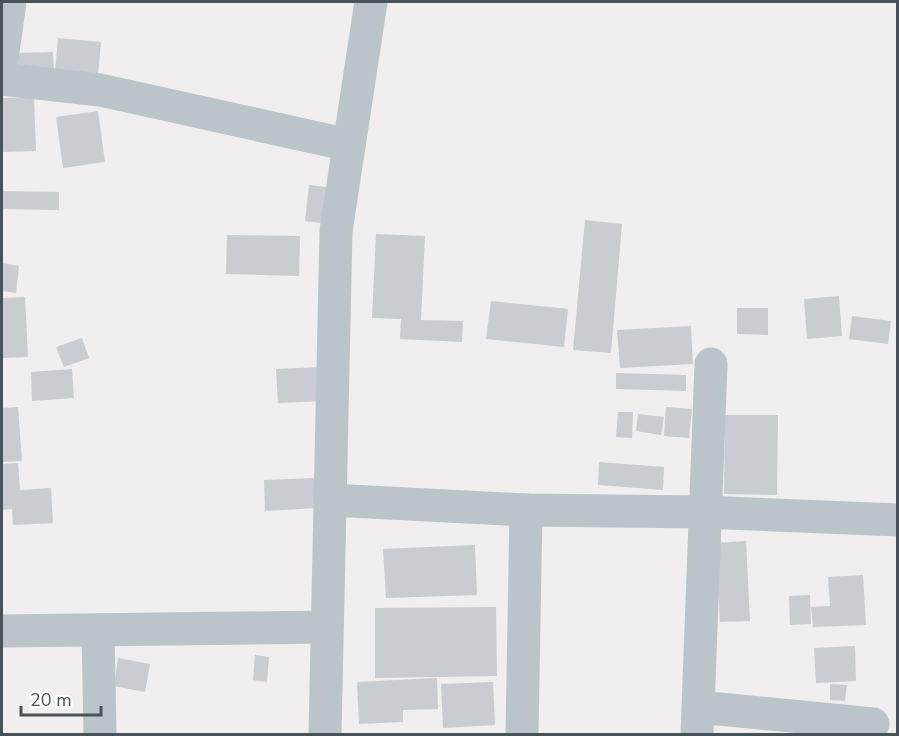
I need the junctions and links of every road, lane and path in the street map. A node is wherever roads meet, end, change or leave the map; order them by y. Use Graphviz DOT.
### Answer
graph roads {
  1 [pos="10,2"];
  2 [pos="371,2"];
  3 [pos="2,59"];
  4 [pos="2,79"];
  5 [pos="349,145"];
  6 [pos="711,364"];
  7 [pos="330,500"];
  8 [pos="526,510"];
  9 [pos="705,512"];
  10 [pos="897,520"];
  11 [pos="327,627"];
  12 [pos="98,630"];
  13 [pos="2,631"];
  14 [pos="698,721"];
  15 [pos="881,728"];
  16 [pos="100,735"];
  17 [pos="325,735"];
  18 [pos="522,735"];
  1 -- 3 [label="street"];
  2 -- 5 [label="street"];
  4 -- 5 [label="street"];
  5 -- 7 [label="street"];
  6 -- 9 [label="street"];
  7 -- 8 [label="street"];
  7 -- 11 [label="street"];
  8 -- 9 [label="street"];
  8 -- 18 [label="street"];
  9 -- 10 [label="street"];
  9 -- 14 [label="street"];
  11 -- 12 [label="street"];
  11 -- 17 [label="street"];
  12 -- 13 [label="street"];
  12 -- 16 [label="street"];
  14 -- 15 [label="street"];
}
